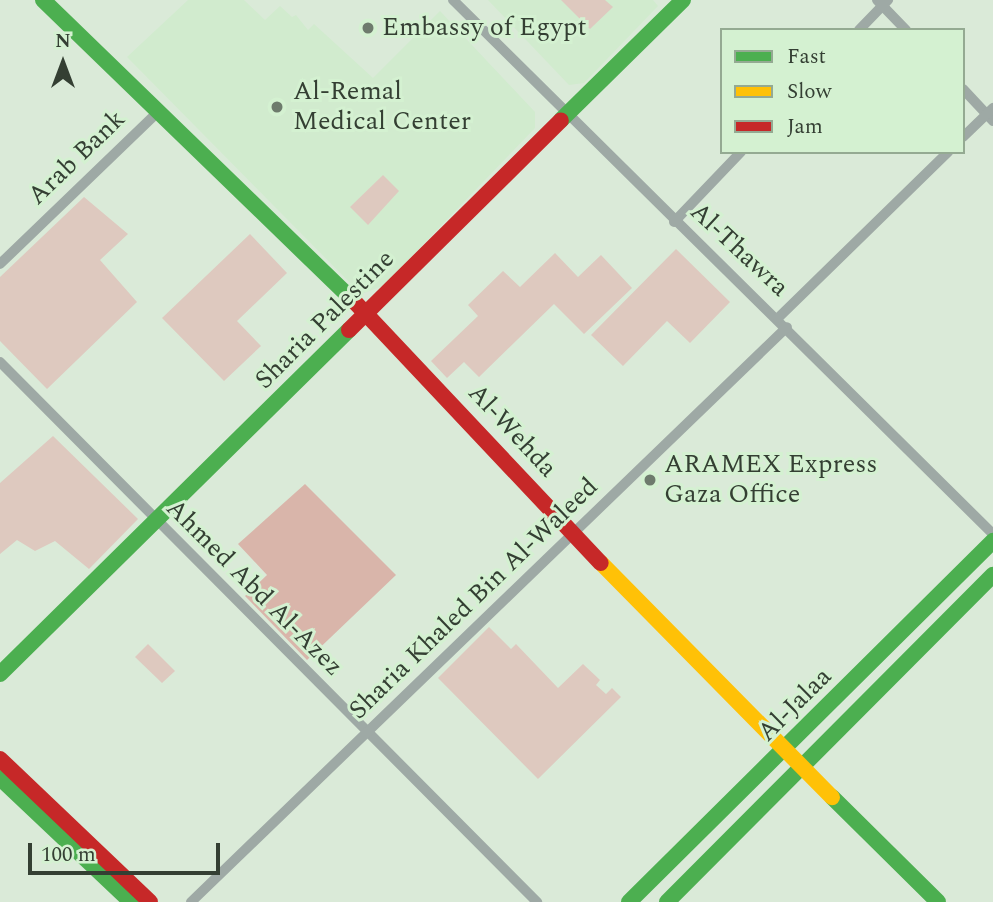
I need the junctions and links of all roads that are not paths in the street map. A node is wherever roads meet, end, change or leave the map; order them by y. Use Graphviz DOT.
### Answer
graph roads {
  1 [pos="43,0"];
  2 [pos="453,0"];
  3 [pos="683,0"];
  4 [pos="883,2"];
  5 [pos="861,28"];
  6 [pos="904,28"];
  7 [pos="965,91"];
  8 [pos="567,113"];
  9 [pos="156,114"];
  10 [pos="991,114"];
  11 [pos="965,135"];
  12 [pos="739,154"];
  13 [pos="946,154"];
  14 [pos="674,222"];
  15 [pos="0,264"];
  16 [pos="366,313"];
  17 [pos="778,318"];
  18 [pos="787,327"];
  19 [pos="0,362"];
  20 [pos="156,522"];
  21 [pos="574,534"];
  22 [pos="993,534"];
  23 [pos="993,541"];
  24 [pos="993,575"];
  25 [pos="0,674"];
  26 [pos="368,734"];
  27 [pos="783,751"];
  28 [pos="0,759"];
  29 [pos="803,770"];
  30 [pos="0,778"];
  31 [pos="131,902"];
  32 [pos="150,902"];
  33 [pos="191,902"];
  34 [pos="537,902"];
  35 [pos="629,902"];
  36 [pos="667,902"];
  37 [pos="938,902"];
  1 -- 9 [label="main road, Al-Wehda"];
  2 -- 8 [label="street, Al-Thawra"];
  3 -- 8 [label="main road, Sharia Palestine"];
  4 -- 5 [label="street"];
  4 -- 6 [label="street"];
  7 -- 10 [label="street"];
  8 -- 14 [label="street, Al-Thawra"];
  8 -- 16 [label="main road, Sharia Palestine"];
  9 -- 15 [label="street, Arab Bank"];
  9 -- 16 [label="main road, Al-Wehda"];
  10 -- 11 [label="street"];
  12 -- 14 [label="street"];
  13 -- 17 [label="street"];
  14 -- 17 [label="street, Al-Thawra"];
  16 -- 20 [label="main road, Sharia Palestine"];
  16 -- 21 [label="main road, Al-Wehda"];
  17 -- 18 [label="street, Al-Thawra"];
  18 -- 21 [label="street, Sharia Khaled Bin Al-Waleed"];
  18 -- 22 [label="street, Al-Thawra"];
  19 -- 20 [label="street, Ahmed Abd Al-Azez"];
  20 -- 25 [label="main road, Sharia Palestine"];
  20 -- 26 [label="street, Ahmed Abd Al-Azez"];
  21 -- 26 [label="street, Sharia Khaled Bin Al-Waleed"];
  21 -- 27 [label="main road, Al-Wehda"];
  23 -- 27 [label="main road, Al-Jalaa"];
  24 -- 29 [label="main road, Al-Jalaa"];
  26 -- 33 [label="street, Sharia Khaled Bin Al-Waleed"];
  26 -- 34 [label="street, Ahmed Abd Al-Azez"];
  27 -- 29 [label="main road, Al-Wehda"];
  27 -- 35 [label="main road, Al-Jalaa"];
  28 -- 32 [label="main road"];
  29 -- 36 [label="main road, Al-Jalaa"];
  29 -- 37 [label="main road, Al-Wehda"];
  30 -- 31 [label="main road"];
}
